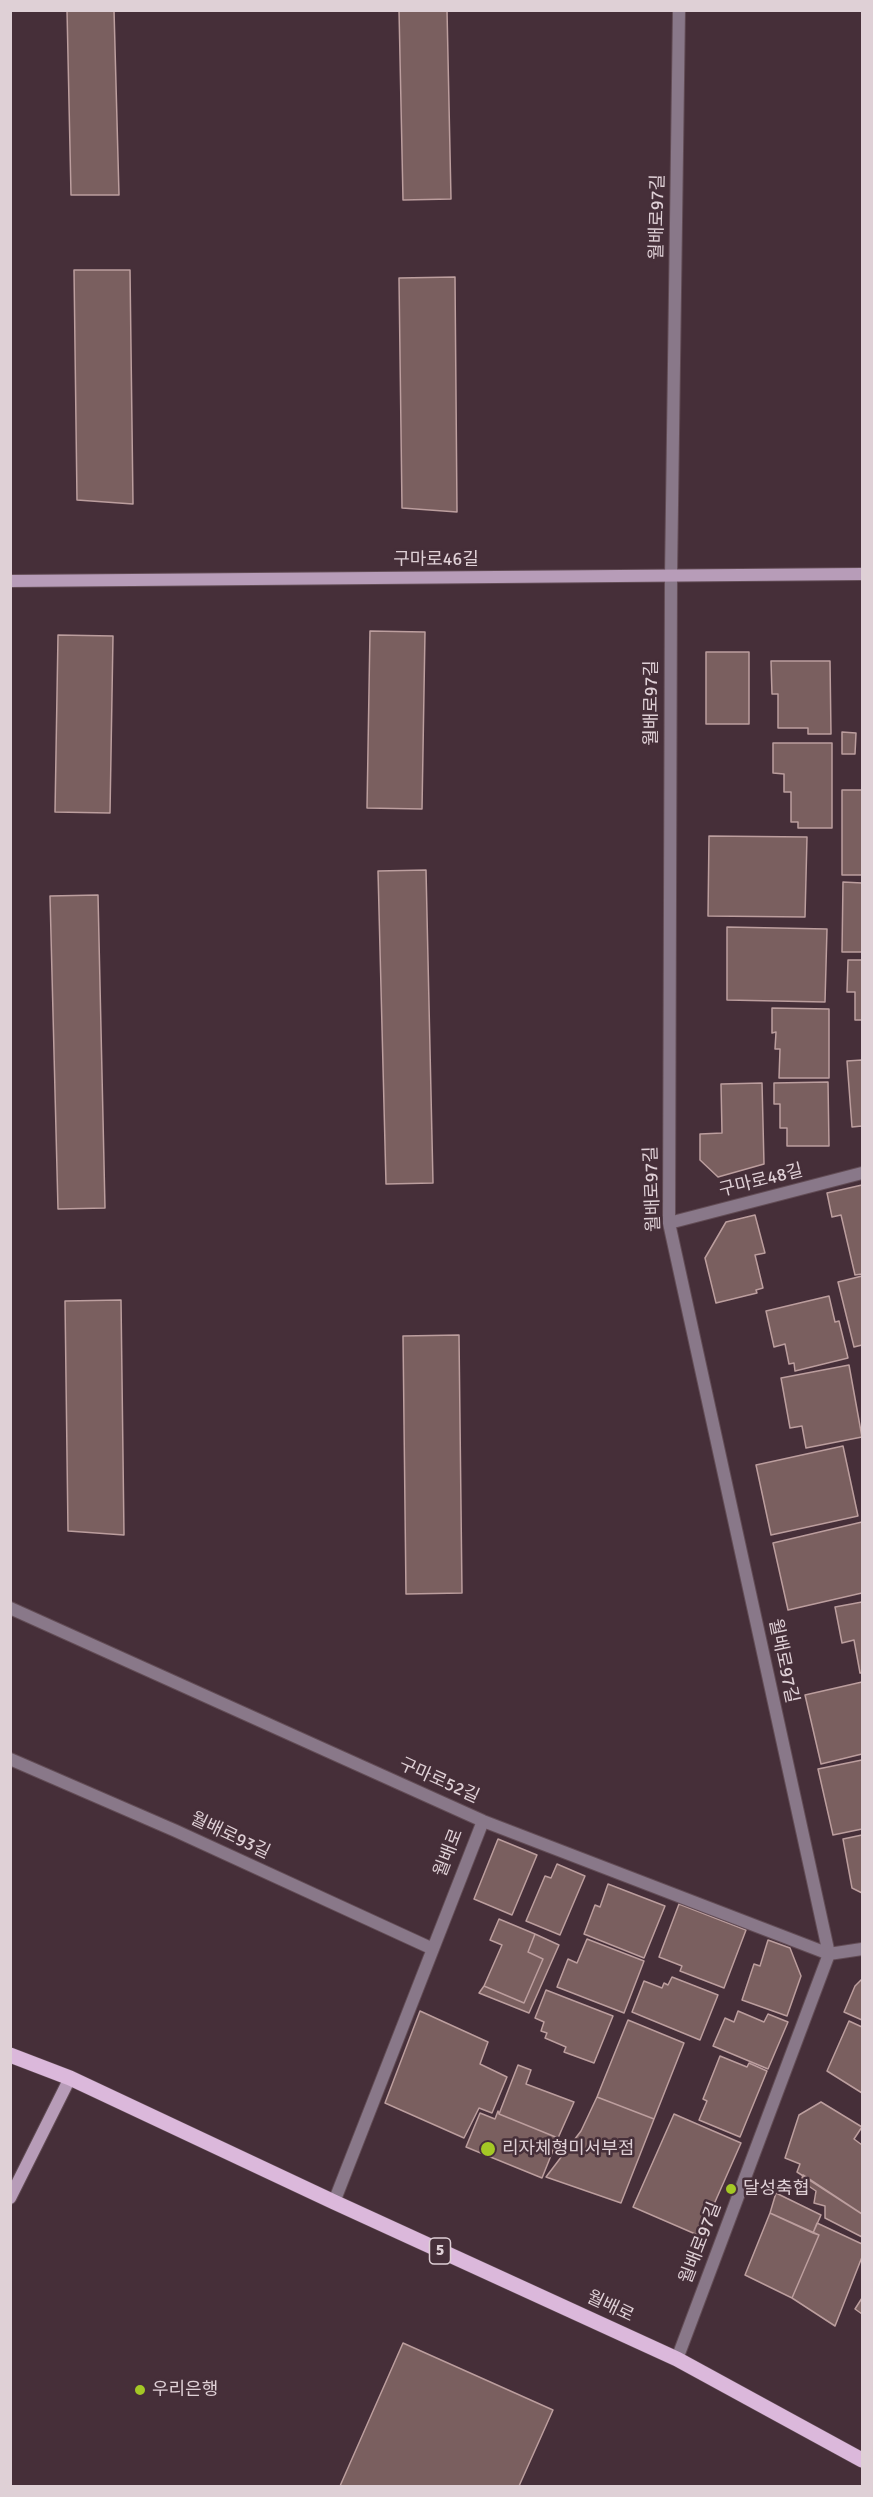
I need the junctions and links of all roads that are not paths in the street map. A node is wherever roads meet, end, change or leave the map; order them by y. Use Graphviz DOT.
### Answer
graph roads {
  1 [pos="679,10"];
  2 [pos="862,574"];
  3 [pos="671,576"];
  4 [pos="10,581"];
  5 [pos="862,1173"];
  6 [pos="669,1223"];
  7 [pos="10,1608"];
  8 [pos="10,1759"];
  9 [pos="483,1821"];
  10 [pos="433,1949"];
  11 [pos="862,1949"];
  12 [pos="829,1954"];
  13 [pos="10,2055"];
  14 [pos="70,2078"];
  15 [pos="10,2198"];
  16 [pos="334,2202"];
  17 [pos="677,2359"];
  18 [pos="862,2460"];
  1 -- 3 [label="street, 월배로97길"];
  2 -- 3 [label="main road, 구마로46길"];
  3 -- 4 [label="main road, 구마로46길"];
  3 -- 6 [label="street, 월배로97길"];
  5 -- 6 [label="street, 구마로48길"];
  6 -- 12 [label="street, 월배로97길"];
  7 -- 9 [label="street, 구마로52길"];
  8 -- 10 [label="street, 월배로93길"];
  9 -- 10 [label="street, 월배로"];
  9 -- 12 [label="street, 구마로52길"];
  10 -- 16 [label="street, 월배로"];
  11 -- 12 [label="street, 구마로52길"];
  12 -- 17 [label="street, 월배로97길"];
  13 -- 14 [label="main road, 월배로 / 5"];
  14 -- 15 [label="main road"];
  14 -- 16 [label="main road, 월배로 / 5"];
  16 -- 17 [label="main road, 월배로 / 5"];
  17 -- 18 [label="main road, 월배로 / 5"];
}
